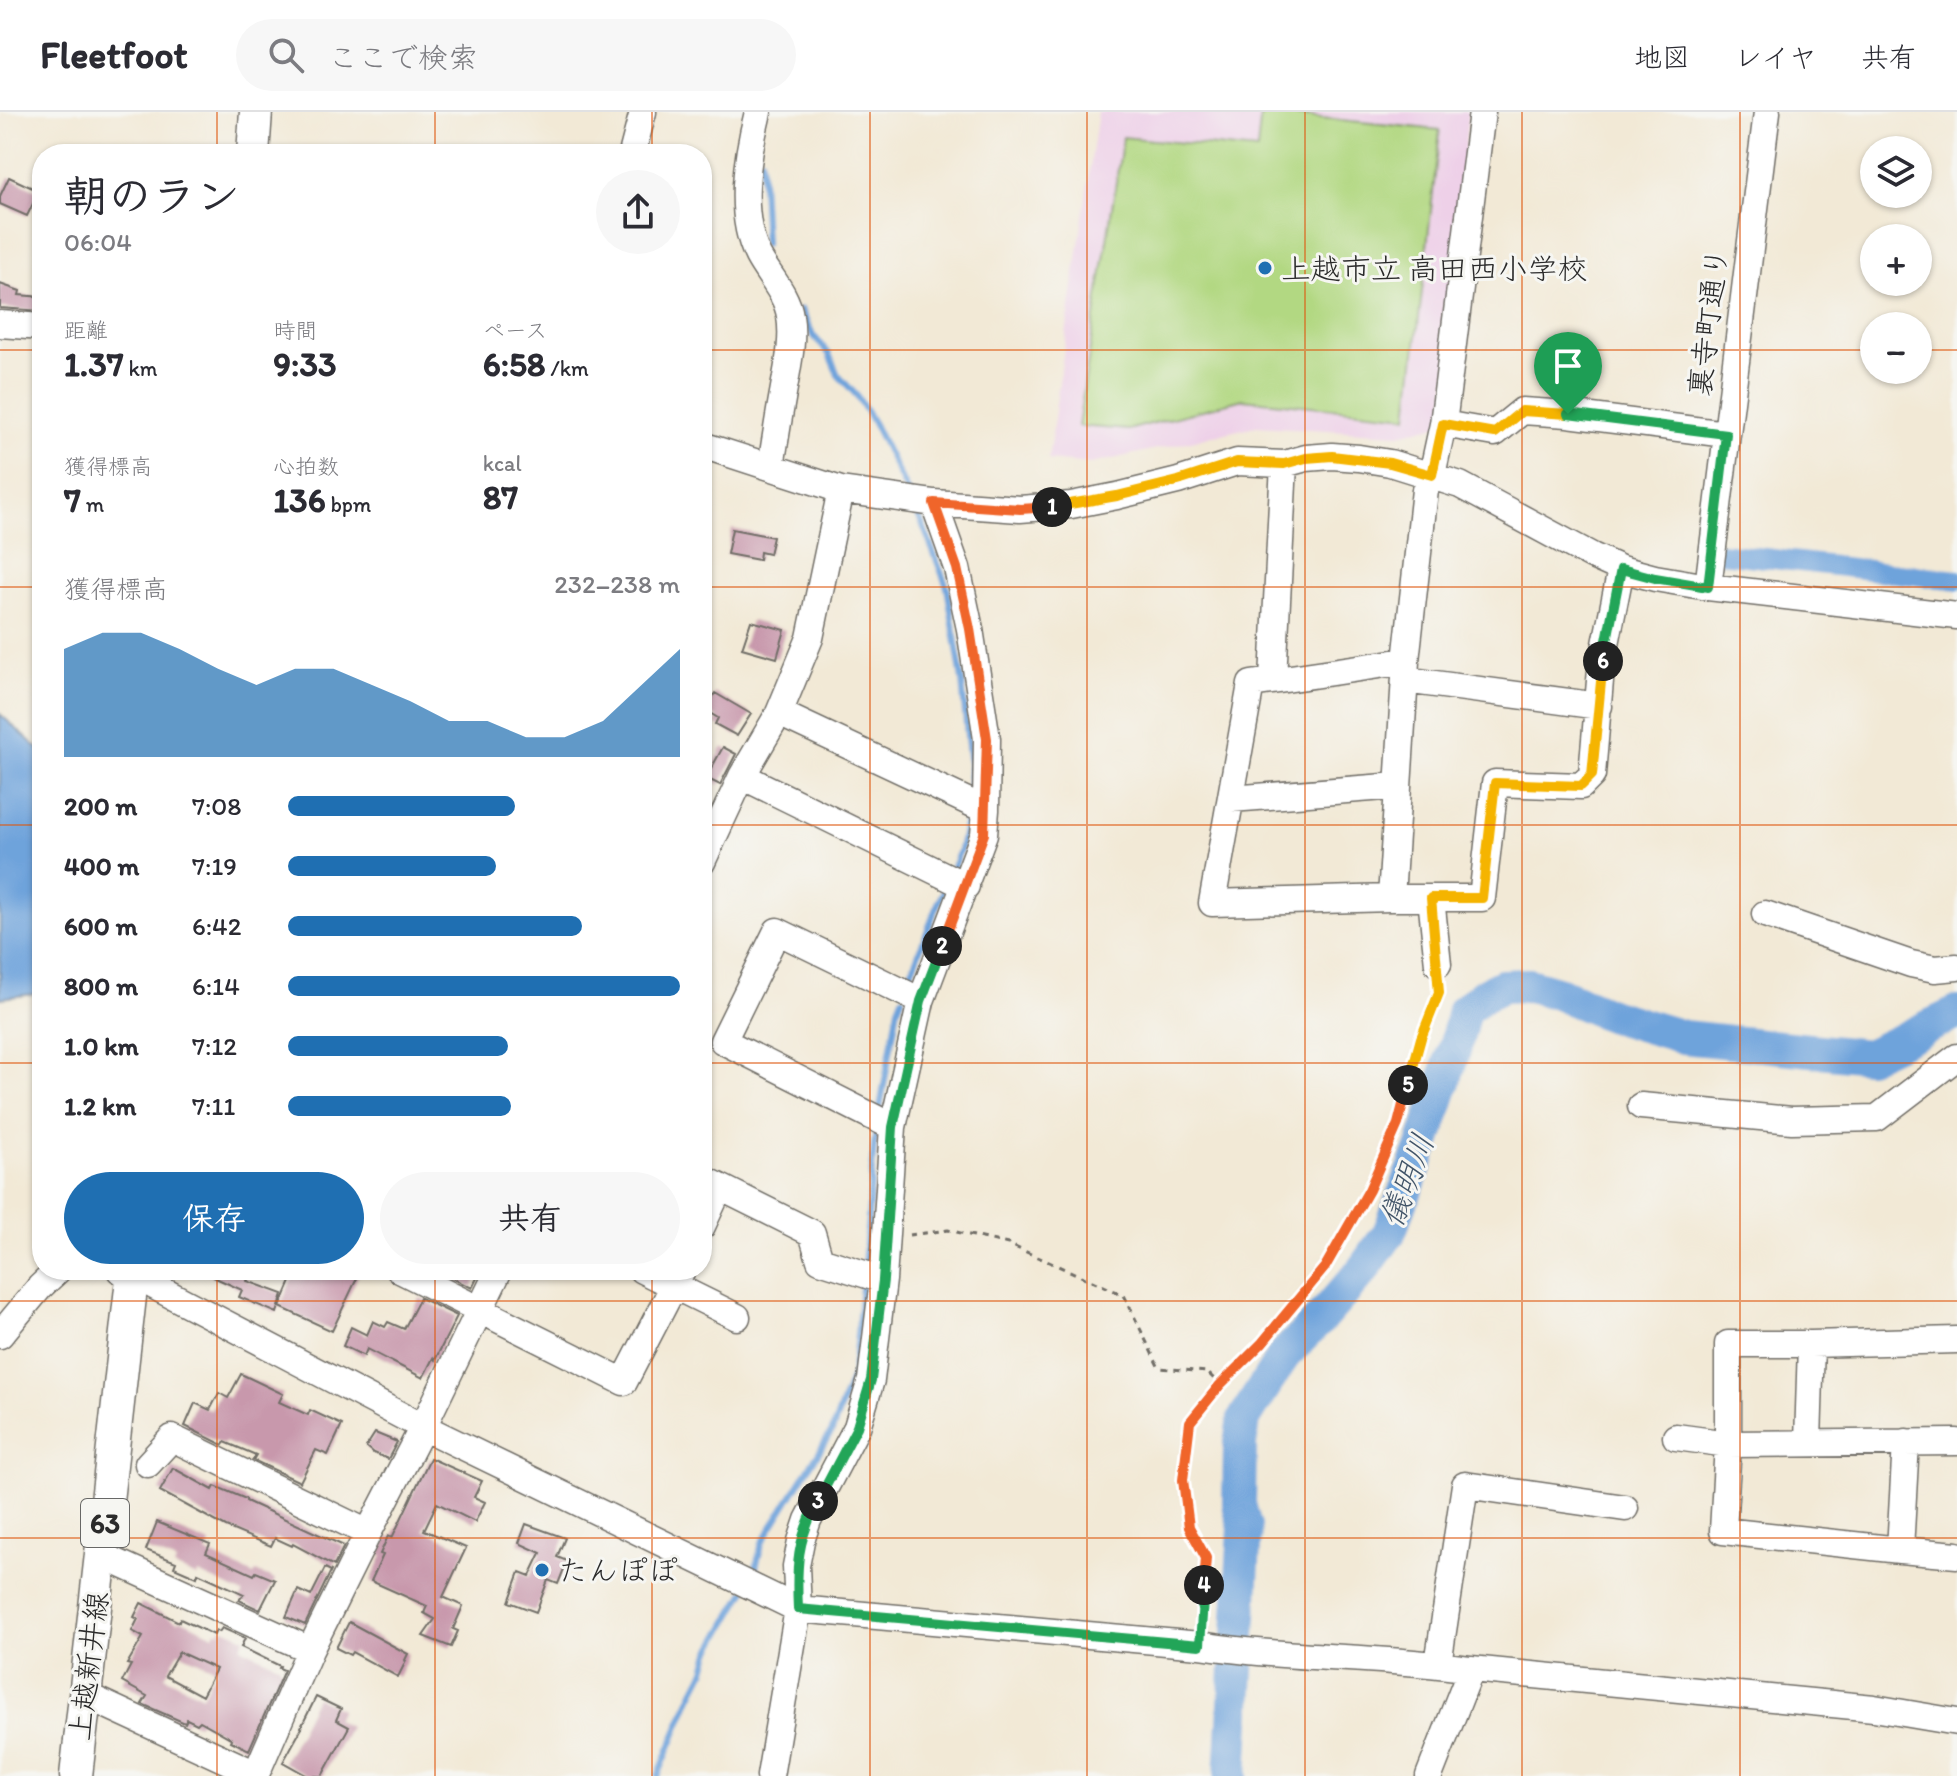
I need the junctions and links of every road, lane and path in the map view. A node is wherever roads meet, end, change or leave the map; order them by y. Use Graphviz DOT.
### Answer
graph roads {
  1 [pos="256,112"];
  2 [pos="643,112"];
  3 [pos="758,112"];
  4 [pos="1482,112"];
  5 [pos="1767,112"];
  6 [pos="254,144"];
  7 [pos="635,144"];
  8 [pos="0,324"];
  9 [pos="32,326"];
  10 [pos="1443,424"];
  11 [pos="1726,434"];
  12 [pos="712,448"];
  13 [pos="1284,464"];
  14 [pos="771,467"];
  15 [pos="1432,475"];
  16 [pos="841,490"];
  17 [pos="934,503"];
  18 [pos="1621,569"];
  19 [pos="1708,587"];
  20 [pos="1957,616"];
  21 [pos="1406,671"];
  22 [pos="1273,679"];
  23 [pos="1599,706"];
  24 [pos="779,713"];
  25 [pos="742,776"];
  26 [pos="1398,786"];
  27 [pos="1231,799"];
  28 [pos="986,810"];
  29 [pos="712,840"];
  30 [pos="966,886"];
  31 [pos="1391,898"];
  32 [pos="1431,898"];
  33 [pos="1765,914"];
  34 [pos="1438,964"];
  35 [pos="1957,967"];
  36 [pos="921,1001"];
  37 [pos="1957,1057"];
  38 [pos="1641,1106"];
  39 [pos="893,1127"];
  40 [pos="712,1183"];
  41 [pos="885,1238"];
  42 [pos="47,1280"];
  43 [pos="128,1280"];
  44 [pos="144,1280"];
  45 [pos="421,1280"];
  46 [pos="494,1280"];
  47 [pos="677,1280"];
  48 [pos="681,1280"];
  49 [pos="883,1280"];
  50 [pos="480,1309"];
  51 [pos="737,1317"];
  52 [pos="0,1335"];
  53 [pos="1957,1340"];
  54 [pos="1811,1344"];
  55 [pos="1220,1385"];
  56 [pos="423,1427"];
  57 [pos="1676,1437"];
  58 [pos="1808,1442"];
  59 [pos="1906,1442"];
  60 [pos="1957,1442"];
  61 [pos="1728,1444"];
  62 [pos="148,1464"];
  63 [pos="1625,1508"];
  64 [pos="368,1533"];
  65 [pos="1900,1550"];
  66 [pos="101,1555"];
  67 [pos="1957,1555"];
  68 [pos="798,1609"];
  69 [pos="1208,1647"];
  70 [pos="310,1650"];
  71 [pos="1438,1664"];
  72 [pos="1471,1669"];
  73 [pos="85,1695"];
  74 [pos="1957,1722"];
  75 [pos="255,1775"];
  76 [pos="76,1776"];
  77 [pos="770,1776"];
  78 [pos="1429,1776"];
  1 -- 6 [label="main road"];
  2 -- 7 [label="street"];
  3 -- 14 [label="street"];
  4 -- 10 [label="street"];
  5 -- 11 [label="street, 裏寺町通り"];
  8 -- 9 [label="street"];
  10 -- 11 [label="street"];
  10 -- 15 [label="street"];
  11 -- 19 [label="street, 裏寺町通り"];
  12 -- 14 [label="street"];
  13 -- 15 [label="street"];
  13 -- 17 [label="street"];
  13 -- 22 [label="street"];
  14 -- 16 [label="street"];
  15 -- 18 [label="street"];
  15 -- 21 [label="street"];
  16 -- 17 [label="street"];
  16 -- 24 [label="street"];
  17 -- 28 [label="street"];
  18 -- 19 [label="street"];
  18 -- 23 [label="street"];
  19 -- 20 [label="street"];
  21 -- 22 [label="street"];
  21 -- 23 [label="street"];
  21 -- 26 [label="street"];
  22 -- 27 [label="street"];
  23 -- 32 [label="street"];
  24 -- 25 [label="street"];
  24 -- 28 [label="street"];
  25 -- 29 [label="street"];
  25 -- 30 [label="street"];
  26 -- 27 [label="street"];
  26 -- 31 [label="street"];
  27 -- 31 [label="street"];
  28 -- 30 [label="street"];
  30 -- 36 [label="street"];
  31 -- 32 [label="street"];
  32 -- 34 [label="street"];
  33 -- 35 [label="street"];
  34 -- 55 [label="path"];
  36 -- 39 [label="street"];
  36 -- 39 [label="street"];
  37 -- 38 [label="street"];
  39 -- 41 [label="street"];
  40 -- 49 [label="street"];
  41 -- 49 [label="street"];
  41 -- 55 [label="path"];
  42 -- 52 [label="street"];
  43 -- 66 [label="main road, 上越新井線 / 63"];
  44 -- 56 [label="street"];
  45 -- 50 [label="street"];
  46 -- 50 [label="street"];
  47 -- 50 [label="street"];
  48 -- 51 [label="street"];
  49 -- 68 [label="street"];
  50 -- 56 [label="street"];
  53 -- 54 [label="street"];
  54 -- 58 [label="street"];
  54 -- 61 [label="street"];
  55 -- 69 [label="path"];
  56 -- 64 [label="street"];
  56 -- 68 [label="street"];
  57 -- 61 [label="street"];
  58 -- 59 [label="street"];
  58 -- 61 [label="street"];
  59 -- 60 [label="street"];
  59 -- 65 [label="street"];
  61 -- 65 [label="street"];
  62 -- 64 [label="street"];
  63 -- 71 [label="street"];
  64 -- 70 [label="street"];
  65 -- 67 [label="street"];
  66 -- 70 [label="street"];
  66 -- 73 [label="main road, 上越新井線 / 63"];
  68 -- 69 [label="street"];
  68 -- 77 [label="street"];
  69 -- 71 [label="street"];
  70 -- 75 [label="street"];
  71 -- 72 [label="street"];
  72 -- 74 [label="street"];
  72 -- 78 [label="street"];
  73 -- 75 [label="street"];
  73 -- 76 [label="main road, 上越新井線 / 63"];
}
